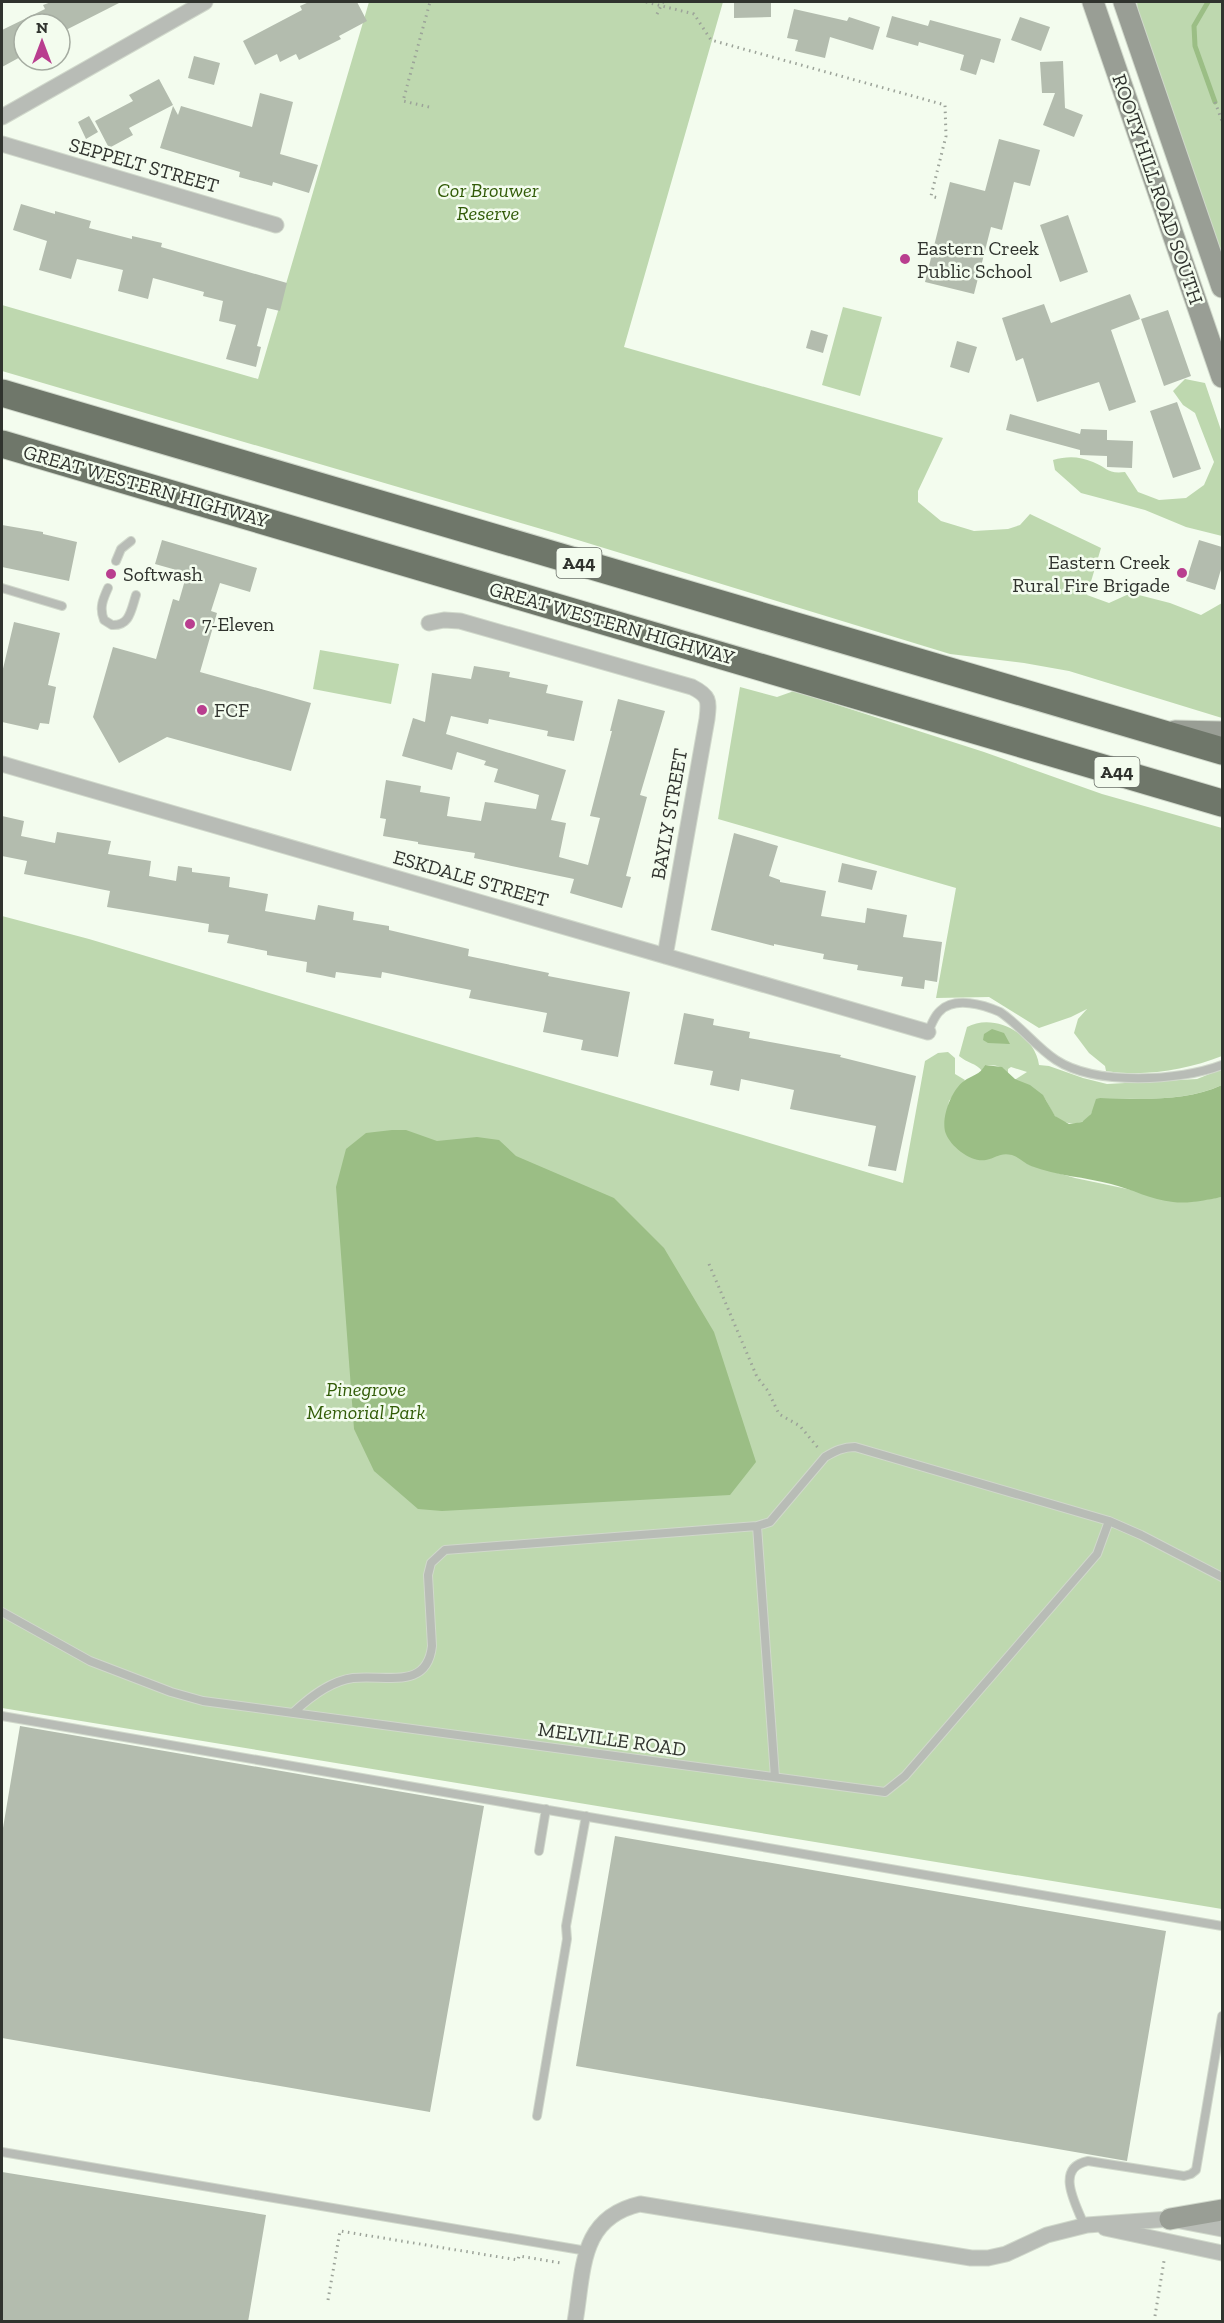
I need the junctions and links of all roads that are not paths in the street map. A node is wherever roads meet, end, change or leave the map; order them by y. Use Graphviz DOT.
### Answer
graph roads {
  1 [pos="205,2"];
  2 [pos="1093,2"];
  3 [pos="1127,4"];
  4 [pos="2,117"];
  5 [pos="2,144"];
  6 [pos="276,225"];
  7 [pos="1222,287"];
  8 [pos="1222,377"];
  9 [pos="2,393"];
  10 [pos="2,444"];
  11 [pos="131,541"];
  12 [pos="116,561"];
  13 [pos="2,588"];
  14 [pos="108,588"];
  15 [pos="136,595"];
  16 [pos="62,606"];
  17 [pos="429,623"];
  18 [pos="1156,731"];
  19 [pos="1222,732"];
  20 [pos="1222,751"];
  21 [pos="2,764"];
  22 [pos="1222,803"];
  23 [pos="665,956"];
  24 [pos="928,1032"];
  25 [pos="1222,1065"];
  26 [pos="1109,1521"];
  27 [pos="757,1526"];
  28 [pos="1222,1577"];
  29 [pos="2,1612"];
  30 [pos="294,1712"];
  31 [pos="2,1716"];
  32 [pos="775,1777"];
  33 [pos="546,1809"];
  34 [pos="586,1816"];
  35 [pos="539,1851"];
  36 [pos="1222,1926"];
  37 [pos="1222,2016"];
  38 [pos="537,2116"];
  39 [pos="2,2152"];
  40 [pos="1222,2210"];
  41 [pos="1170,2219"];
  42 [pos="1085,2225"];
  43 [pos="1222,2229"];
  44 [pos="587,2251"];
  45 [pos="1222,2253"];
  46 [pos="575,2322"];
  1 -- 4 [label="street"];
  2 -- 8 [label="main road, ROOTY HILL ROAD SOUTH"];
  3 -- 7 [label="main road, ROOTY HILL ROAD SOUTH"];
  5 -- 6 [label="street, SEPPELT STREET"];
  9 -- 18 [label="highway, A44"];
  10 -- 22 [label="highway, GREAT WESTERN HIGHWAY / A44"];
  11 -- 12 [label="lane"];
  13 -- 16 [label="lane"];
  14 -- 15 [label="lane"];
  17 -- 23 [label="street, BAYLY STREET"];
  18 -- 19 [label="main road"];
  18 -- 20 [label="highway, A44"];
  21 -- 23 [label="street, ESKDALE STREET"];
  23 -- 24 [label="street, ESKDALE STREET"];
  24 -- 25 [label="lane"];
  26 -- 27 [label="lane"];
  26 -- 28 [label="lane"];
  26 -- 32 [label="lane, MELVILLE ROAD"];
  27 -- 30 [label="lane"];
  27 -- 32 [label="lane"];
  29 -- 30 [label="lane, MELVILLE ROAD"];
  30 -- 32 [label="lane, MELVILLE ROAD"];
  31 -- 33 [label="lane"];
  33 -- 34 [label="lane"];
  33 -- 35 [label="lane"];
  34 -- 36 [label="lane"];
  34 -- 38 [label="lane"];
  37 -- 42 [label="lane"];
  39 -- 44 [label="lane"];
  40 -- 41 [label="main road"];
  41 -- 42 [label="street"];
  41 -- 43 [label="street"];
  42 -- 44 [label="street"];
  42 -- 45 [label="street"];
  44 -- 46 [label="street"];
}
